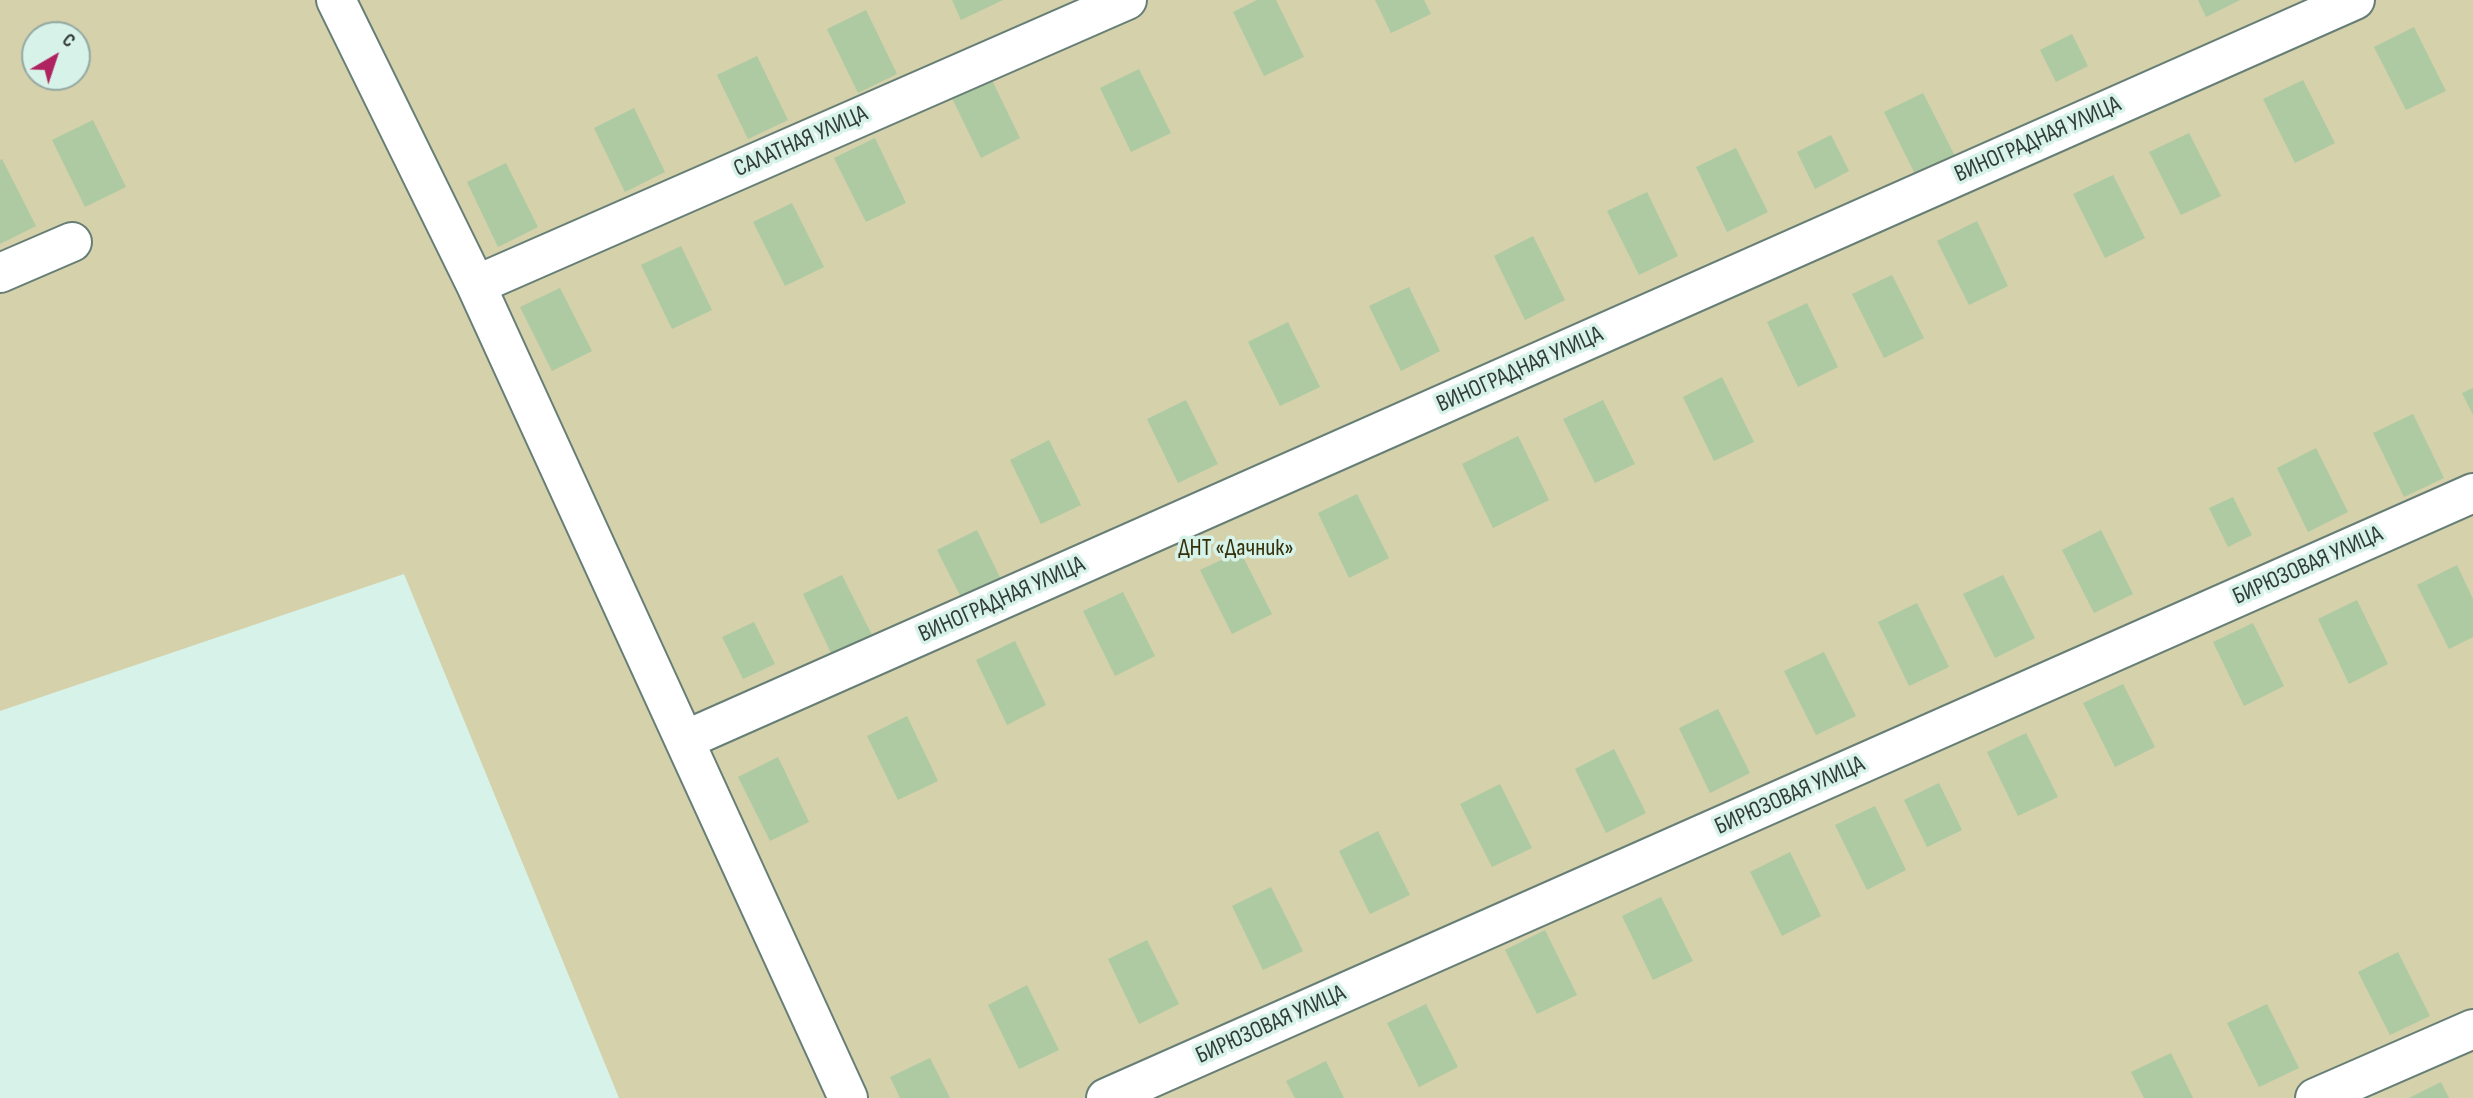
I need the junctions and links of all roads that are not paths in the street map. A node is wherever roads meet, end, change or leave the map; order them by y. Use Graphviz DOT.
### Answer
graph roads {
  1 [pos="336,0"];
  2 [pos="1127,0"];
  3 [pos="2355,0"];
  4 [pos="72,242"];
  5 [pos="0,274"];
  6 [pos="476,285"];
  7 [pos="2473,493"];
  8 [pos="685,740"];
  9 [pos="2473,1029"];
  10 [pos="848,1098"];
  11 [pos="1107,1098"];
  12 [pos="2315,1098"];
  1 -- 6 [label="street"];
  2 -- 6 [label="street, САЛАТНАЯ УЛИЦА"];
  3 -- 8 [label="street, ВИНОГРАДНАЯ УЛИЦА"];
  4 -- 5 [label="street"];
  6 -- 8 [label="street"];
  7 -- 11 [label="street, БИРЮЗОВАЯ УЛИЦА"];
  8 -- 10 [label="street"];
  9 -- 12 [label="street"];
}
